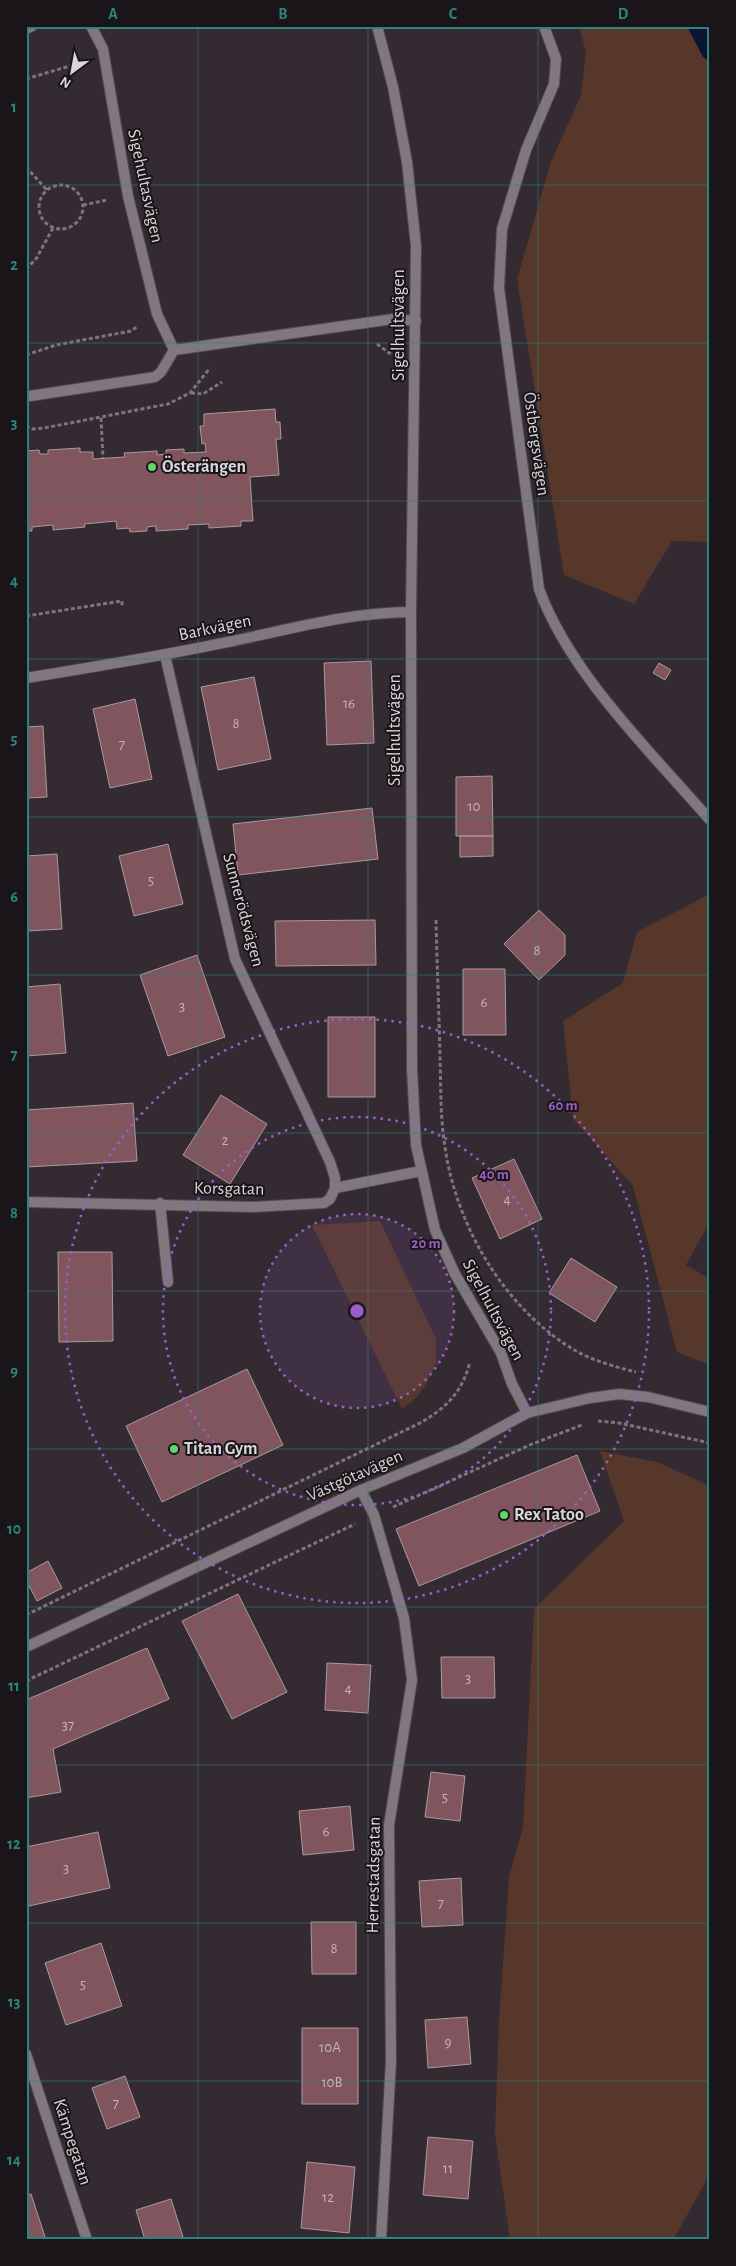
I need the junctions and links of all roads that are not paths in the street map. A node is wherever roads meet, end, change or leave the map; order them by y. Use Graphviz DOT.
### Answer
graph roads {
  1 [pos="32,26"];
  2 [pos="91,26"];
  3 [pos="377,26"];
  4 [pos="544,26"];
  5 [pos="26,29"];
  6 [pos="416,321"];
  7 [pos="174,350"];
  8 [pos="30,396"];
  9 [pos="411,612"];
  10 [pos="165,655"];
  11 [pos="26,678"];
  12 [pos="710,820"];
  13 [pos="421,1171"];
  14 [pos="335,1188"];
  15 [pos="26,1202"];
  16 [pos="160,1203"];
  17 [pos="168,1282"];
  18 [pos="710,1412"];
  19 [pos="527,1413"];
  20 [pos="361,1490"];
  21 [pos="26,1647"];
  22 [pos="26,2054"];
  23 [pos="87,2240"];
  24 [pos="381,2240"];
  1 -- 5 [label="street"];
  2 -- 7 [label="street, Sigehultasvägen"];
  3 -- 6 [label="street, Sigelhultsvägen"];
  4 -- 12 [label="street, Östbergsvägen"];
  6 -- 7 [label="street"];
  6 -- 9 [label="street, Sigelhultsvägen"];
  7 -- 8 [label="street"];
  9 -- 10 [label="street, Barkvägen"];
  9 -- 13 [label="street, Sigelhultsvägen"];
  10 -- 11 [label="street, Barkvägen"];
  10 -- 14 [label="street, Sunnerödsvägen"];
  13 -- 14 [label="street"];
  13 -- 19 [label="street, Sigelhultsvägen"];
  14 -- 16 [label="street, Korsgatan"];
  15 -- 16 [label="street, Korsgatan"];
  16 -- 17 [label="street"];
  18 -- 19 [label="street, Västgötavägen"];
  19 -- 20 [label="street, Västgötavägen"];
  20 -- 21 [label="street, Västgötavägen"];
  20 -- 24 [label="street, Herrestadsgatan"];
  22 -- 23 [label="street, Kämpegatan"];
}
